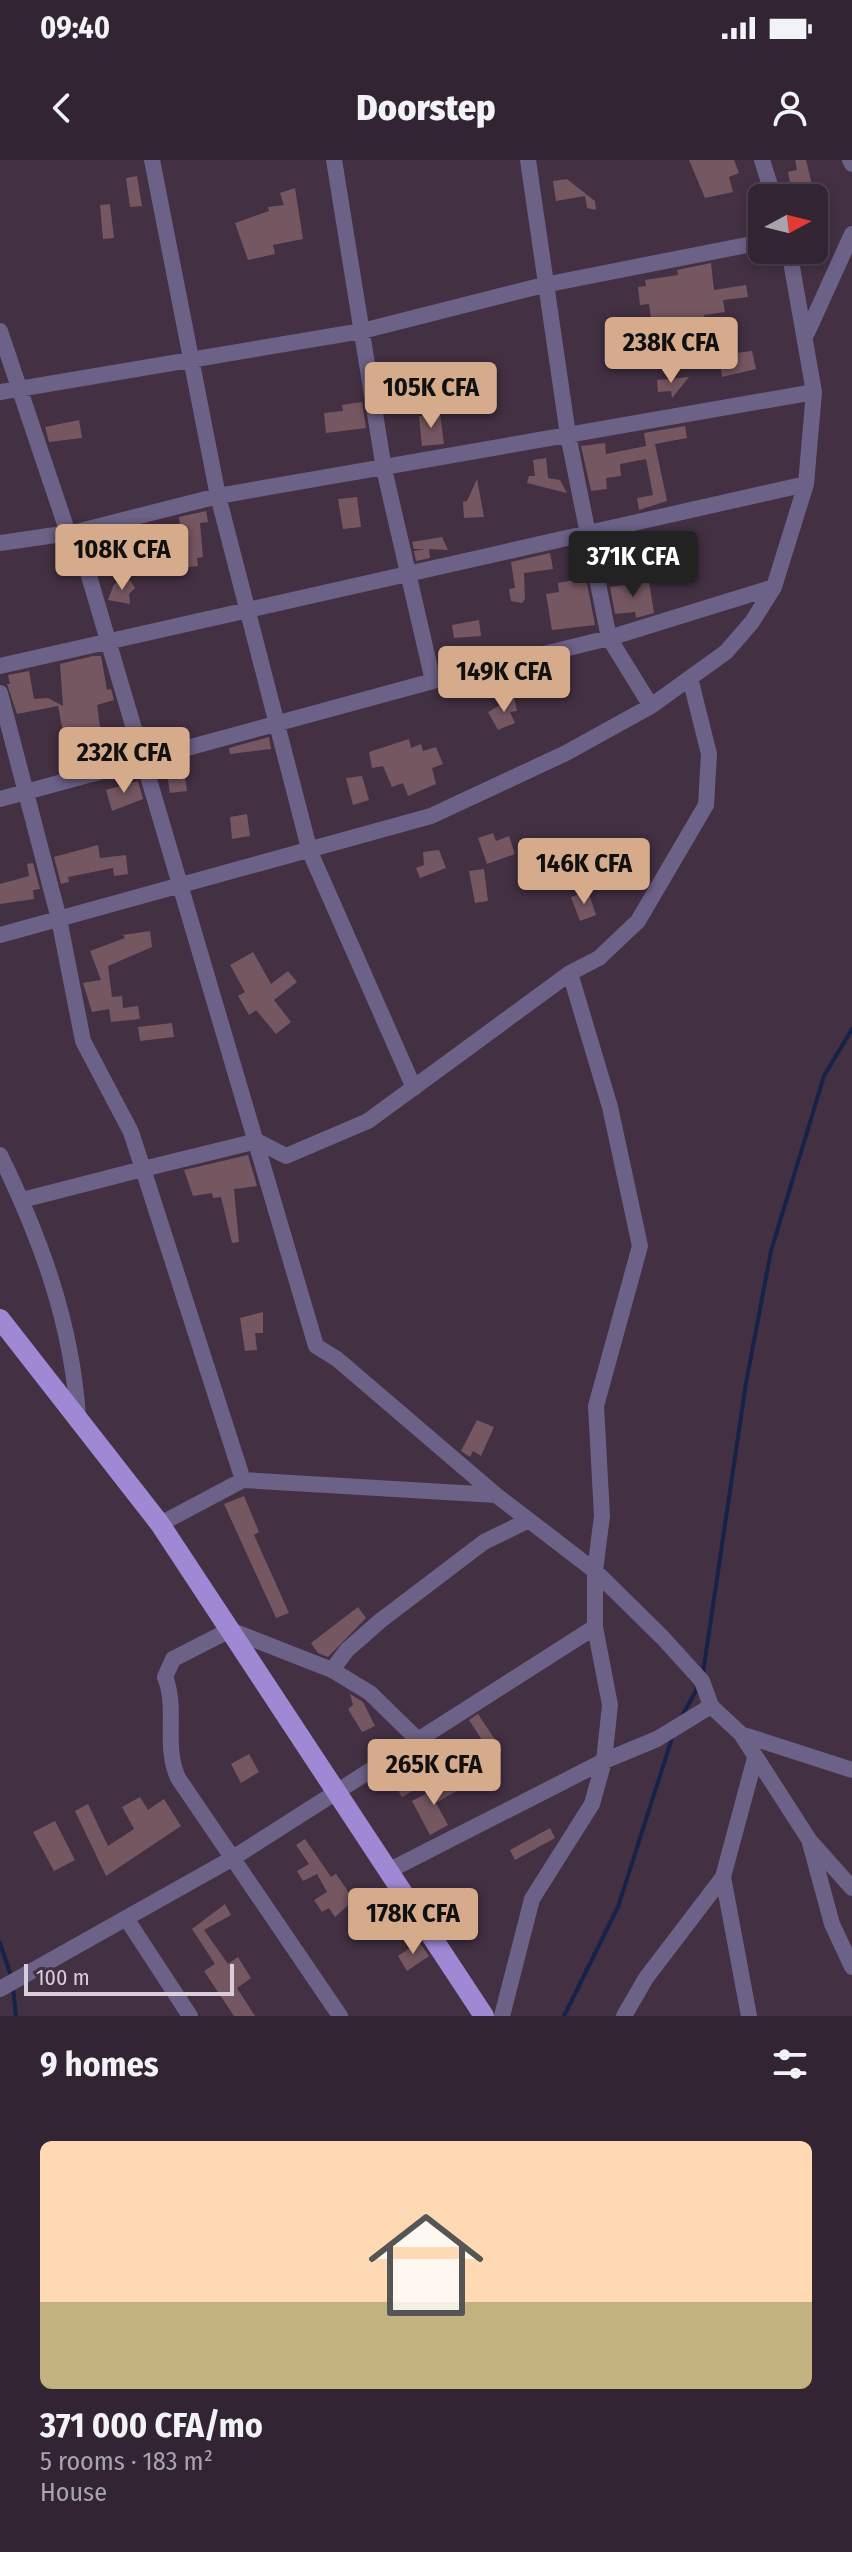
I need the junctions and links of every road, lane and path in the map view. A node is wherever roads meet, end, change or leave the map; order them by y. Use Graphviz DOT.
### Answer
graph roads {
  1 [pos="152,160"];
  2 [pos="334,160"];
  3 [pos="528,160"];
  4 [pos="762,160"];
  5 [pos="770,184"];
  6 [pos="852,234"];
  7 [pos="748,245"];
  8 [pos="792,264"];
  9 [pos="544,285"];
  10 [pos="0,331"];
  11 [pos="362,331"];
  12 [pos="806,334"];
  13 [pos="191,358"];
  14 [pos="22,388"];
  15 [pos="0,392"];
  16 [pos="814,392"];
  17 [pos="568,435"];
  18 [pos="384,469"];
  19 [pos="806,484"];
  20 [pos="218,496"];
  21 [pos="72,532"];
  22 [pos="589,535"];
  23 [pos="0,543"];
  24 [pos="408,575"];
  25 [pos="774,587"];
  26 [pos="248,611"];
  27 [pos="609,638"];
  28 [pos="110,643"];
  29 [pos="0,666"];
  30 [pos="690,678"];
  31 [pos="433,681"];
  32 [pos="0,693"];
  33 [pos="651,706"];
  34 [pos="277,723"];
  35 [pos="141,760"];
  36 [pos="27,792"];
  37 [pos="0,799"];
  38 [pos="310,852"];
  39 [pos="182,886"];
  40 [pos="59,919"];
  41 [pos="0,935"];
  42 [pos="570,973"];
  43 [pos="414,1088"];
  44 [pos="257,1141"];
  45 [pos="0,1155"];
  46 [pos="143,1169"];
  47 [pos="22,1200"];
  48 [pos="0,1319"];
  49 [pos="78,1417"];
  50 [pos="243,1480"];
  51 [pos="496,1495"];
  52 [pos="529,1520"];
  53 [pos="160,1524"];
  54 [pos="595,1571"];
  55 [pos="595,1627"];
  56 [pos="230,1630"];
  57 [pos="332,1670"];
  58 [pos="711,1706"];
  59 [pos="741,1734"];
  60 [pos="417,1739"];
  61 [pos="755,1758"];
  62 [pos="604,1761"];
  63 [pos="852,1770"];
  64 [pos="335,1791"];
  65 [pos="810,1841"];
  66 [pos="233,1858"];
  67 [pos="390,1870"];
  68 [pos="723,1877"];
  69 [pos="852,1888"];
  70 [pos="126,1918"];
  71 [pos="852,1967"];
  72 [pos="0,1989"];
  73 [pos="190,2016"];
  74 [pos="340,2016"];
  75 [pos="484,2016"];
  76 [pos="502,2016"];
  77 [pos="624,2016"];
  78 [pos="749,2016"];
  1 -- 13 [label="street"];
  2 -- 11 [label="street"];
  3 -- 9 [label="street"];
  4 -- 5 [label="street"];
  6 -- 12 [label="street"];
  7 -- 9 [label="street"];
  8 -- 12 [label="street"];
  9 -- 11 [label="street"];
  9 -- 17 [label="street"];
  10 -- 14 [label="street"];
  11 -- 13 [label="street"];
  11 -- 18 [label="street"];
  12 -- 16 [label="street"];
  13 -- 14 [label="street"];
  13 -- 20 [label="street"];
  14 -- 15 [label="street"];
  14 -- 21 [label="street"];
  16 -- 17 [label="street"];
  16 -- 19 [label="street"];
  17 -- 18 [label="street"];
  17 -- 22 [label="street"];
  18 -- 20 [label="street"];
  18 -- 24 [label="street"];
  19 -- 22 [label="street"];
  19 -- 25 [label="street"];
  20 -- 21 [label="street"];
  20 -- 26 [label="street"];
  21 -- 23 [label="street"];
  21 -- 28 [label="street"];
  22 -- 24 [label="street"];
  22 -- 27 [label="street"];
  24 -- 26 [label="street"];
  24 -- 31 [label="street"];
  25 -- 27 [label="street"];
  25 -- 30 [label="street"];
  26 -- 28 [label="street"];
  26 -- 34 [label="street"];
  27 -- 31 [label="street"];
  27 -- 33 [label="street"];
  28 -- 29 [label="street"];
  28 -- 35 [label="street"];
  30 -- 33 [label="street"];
  30 -- 42 [label="street"];
  31 -- 34 [label="street"];
  32 -- 36 [label="street"];
  33 -- 38 [label="street"];
  34 -- 35 [label="street"];
  34 -- 38 [label="street"];
  35 -- 36 [label="street"];
  35 -- 39 [label="street"];
  36 -- 37 [label="street"];
  36 -- 40 [label="street"];
  38 -- 39 [label="street"];
  38 -- 43 [label="street"];
  39 -- 40 [label="street"];
  39 -- 44 [label="street"];
  40 -- 41 [label="street"];
  40 -- 46 [label="street"];
  42 -- 43 [label="street"];
  42 -- 54 [label="street"];
  43 -- 44 [label="street"];
  44 -- 46 [label="street"];
  44 -- 51 [label="street"];
  45 -- 47 [label="street"];
  46 -- 47 [label="street"];
  46 -- 50 [label="street"];
  47 -- 49 [label="street"];
  48 -- 49 [label="main road"];
  49 -- 53 [label="main road"];
  50 -- 51 [label="street"];
  50 -- 53 [label="street"];
  51 -- 52 [label="street"];
  52 -- 54 [label="street"];
  52 -- 57 [label="street"];
  53 -- 56 [label="main road"];
  54 -- 55 [label="street"];
  54 -- 58 [label="street"];
  55 -- 60 [label="street"];
  55 -- 62 [label="street"];
  56 -- 57 [label="street"];
  56 -- 64 [label="main road"];
  56 -- 66 [label="street"];
  57 -- 60 [label="street"];
  58 -- 59 [label="street"];
  58 -- 62 [label="street"];
  59 -- 61 [label="street"];
  59 -- 63 [label="street"];
  60 -- 64 [label="street"];
  61 -- 65 [label="street"];
  61 -- 68 [label="street"];
  62 -- 67 [label="street"];
  62 -- 76 [label="street"];
  64 -- 66 [label="street"];
  64 -- 67 [label="main road"];
  65 -- 69 [label="street"];
  65 -- 71 [label="street"];
  66 -- 70 [label="street"];
  66 -- 74 [label="street"];
  67 -- 75 [label="main road"];
  68 -- 77 [label="street"];
  68 -- 78 [label="street"];
  70 -- 72 [label="street"];
  70 -- 73 [label="street"];
}
